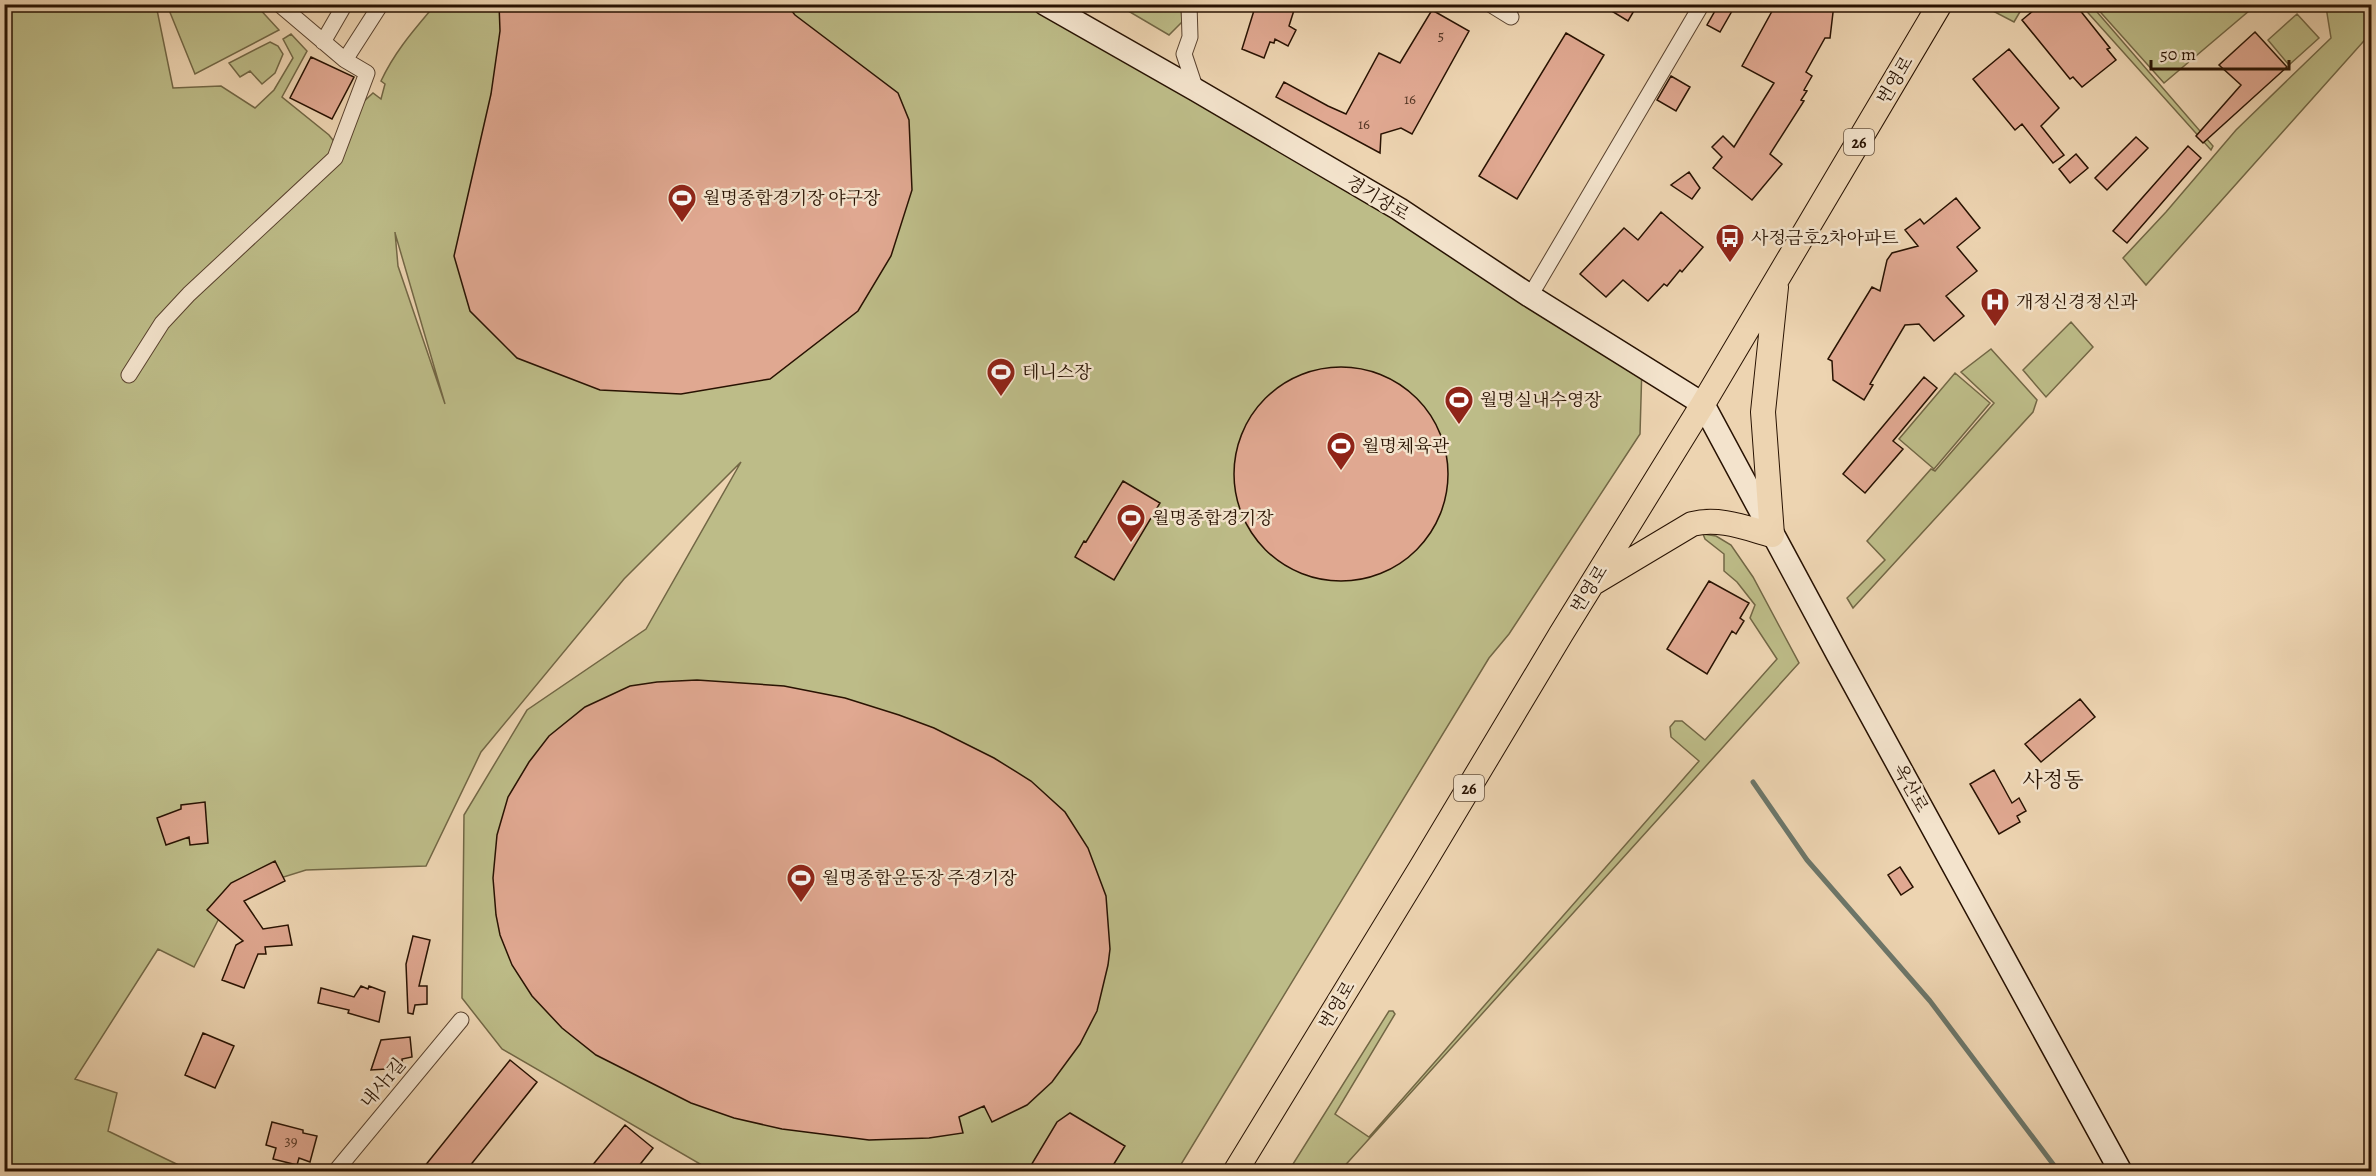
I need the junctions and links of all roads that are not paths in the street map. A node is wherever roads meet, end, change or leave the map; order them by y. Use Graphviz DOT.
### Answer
graph roads {
  1 [pos="279,4"];
  2 [pos="345,4"];
  3 [pos="381,4"];
  4 [pos="1045,4"];
  5 [pos="1189,4"];
  6 [pos="1490,4"];
  7 [pos="1702,4"];
  8 [pos="1940,4"];
  9 [pos="1511,17"];
  10 [pos="323,42"];
  11 [pos="345,60"];
  12 [pos="1196,90"];
  13 [pos="1777,279"];
  14 [pos="1530,296"];
  15 [pos="129,375"];
  16 [pos="1703,404"];
  17 [pos="1772,535"];
  18 [pos="1592,584"];
  19 [pos="461,1020"];
  20 [pos="334,1172"];
  21 [pos="1235,1172"];
  22 [pos="2121,1172"];
  1 -- 10 [label="street"];
  2 -- 10 [label="street"];
  3 -- 11 [label="street"];
  4 -- 12 [label="main road, 경기장로"];
  5 -- 12 [label="street"];
  6 -- 9 [label="street"];
  7 -- 14 [label="street"];
  8 -- 13 [label="main road, 번영로 / 26"];
  10 -- 11 [label="street"];
  11 -- 15 [label="street"];
  12 -- 14 [label="main road, 경기장로"];
  13 -- 16 [label="main road, 번영로 / 26"];
  13 -- 17 [label="main road"];
  14 -- 16 [label="main road, 경기장로"];
  16 -- 17 [label="main road, 옥산로"];
  16 -- 18 [label="main road, 번영로 / 26"];
  17 -- 18 [label="main road"];
  17 -- 22 [label="main road, 옥산로"];
  18 -- 21 [label="main road, 번영로 / 26"];
  19 -- 20 [label="street, 내사1길"];
}
